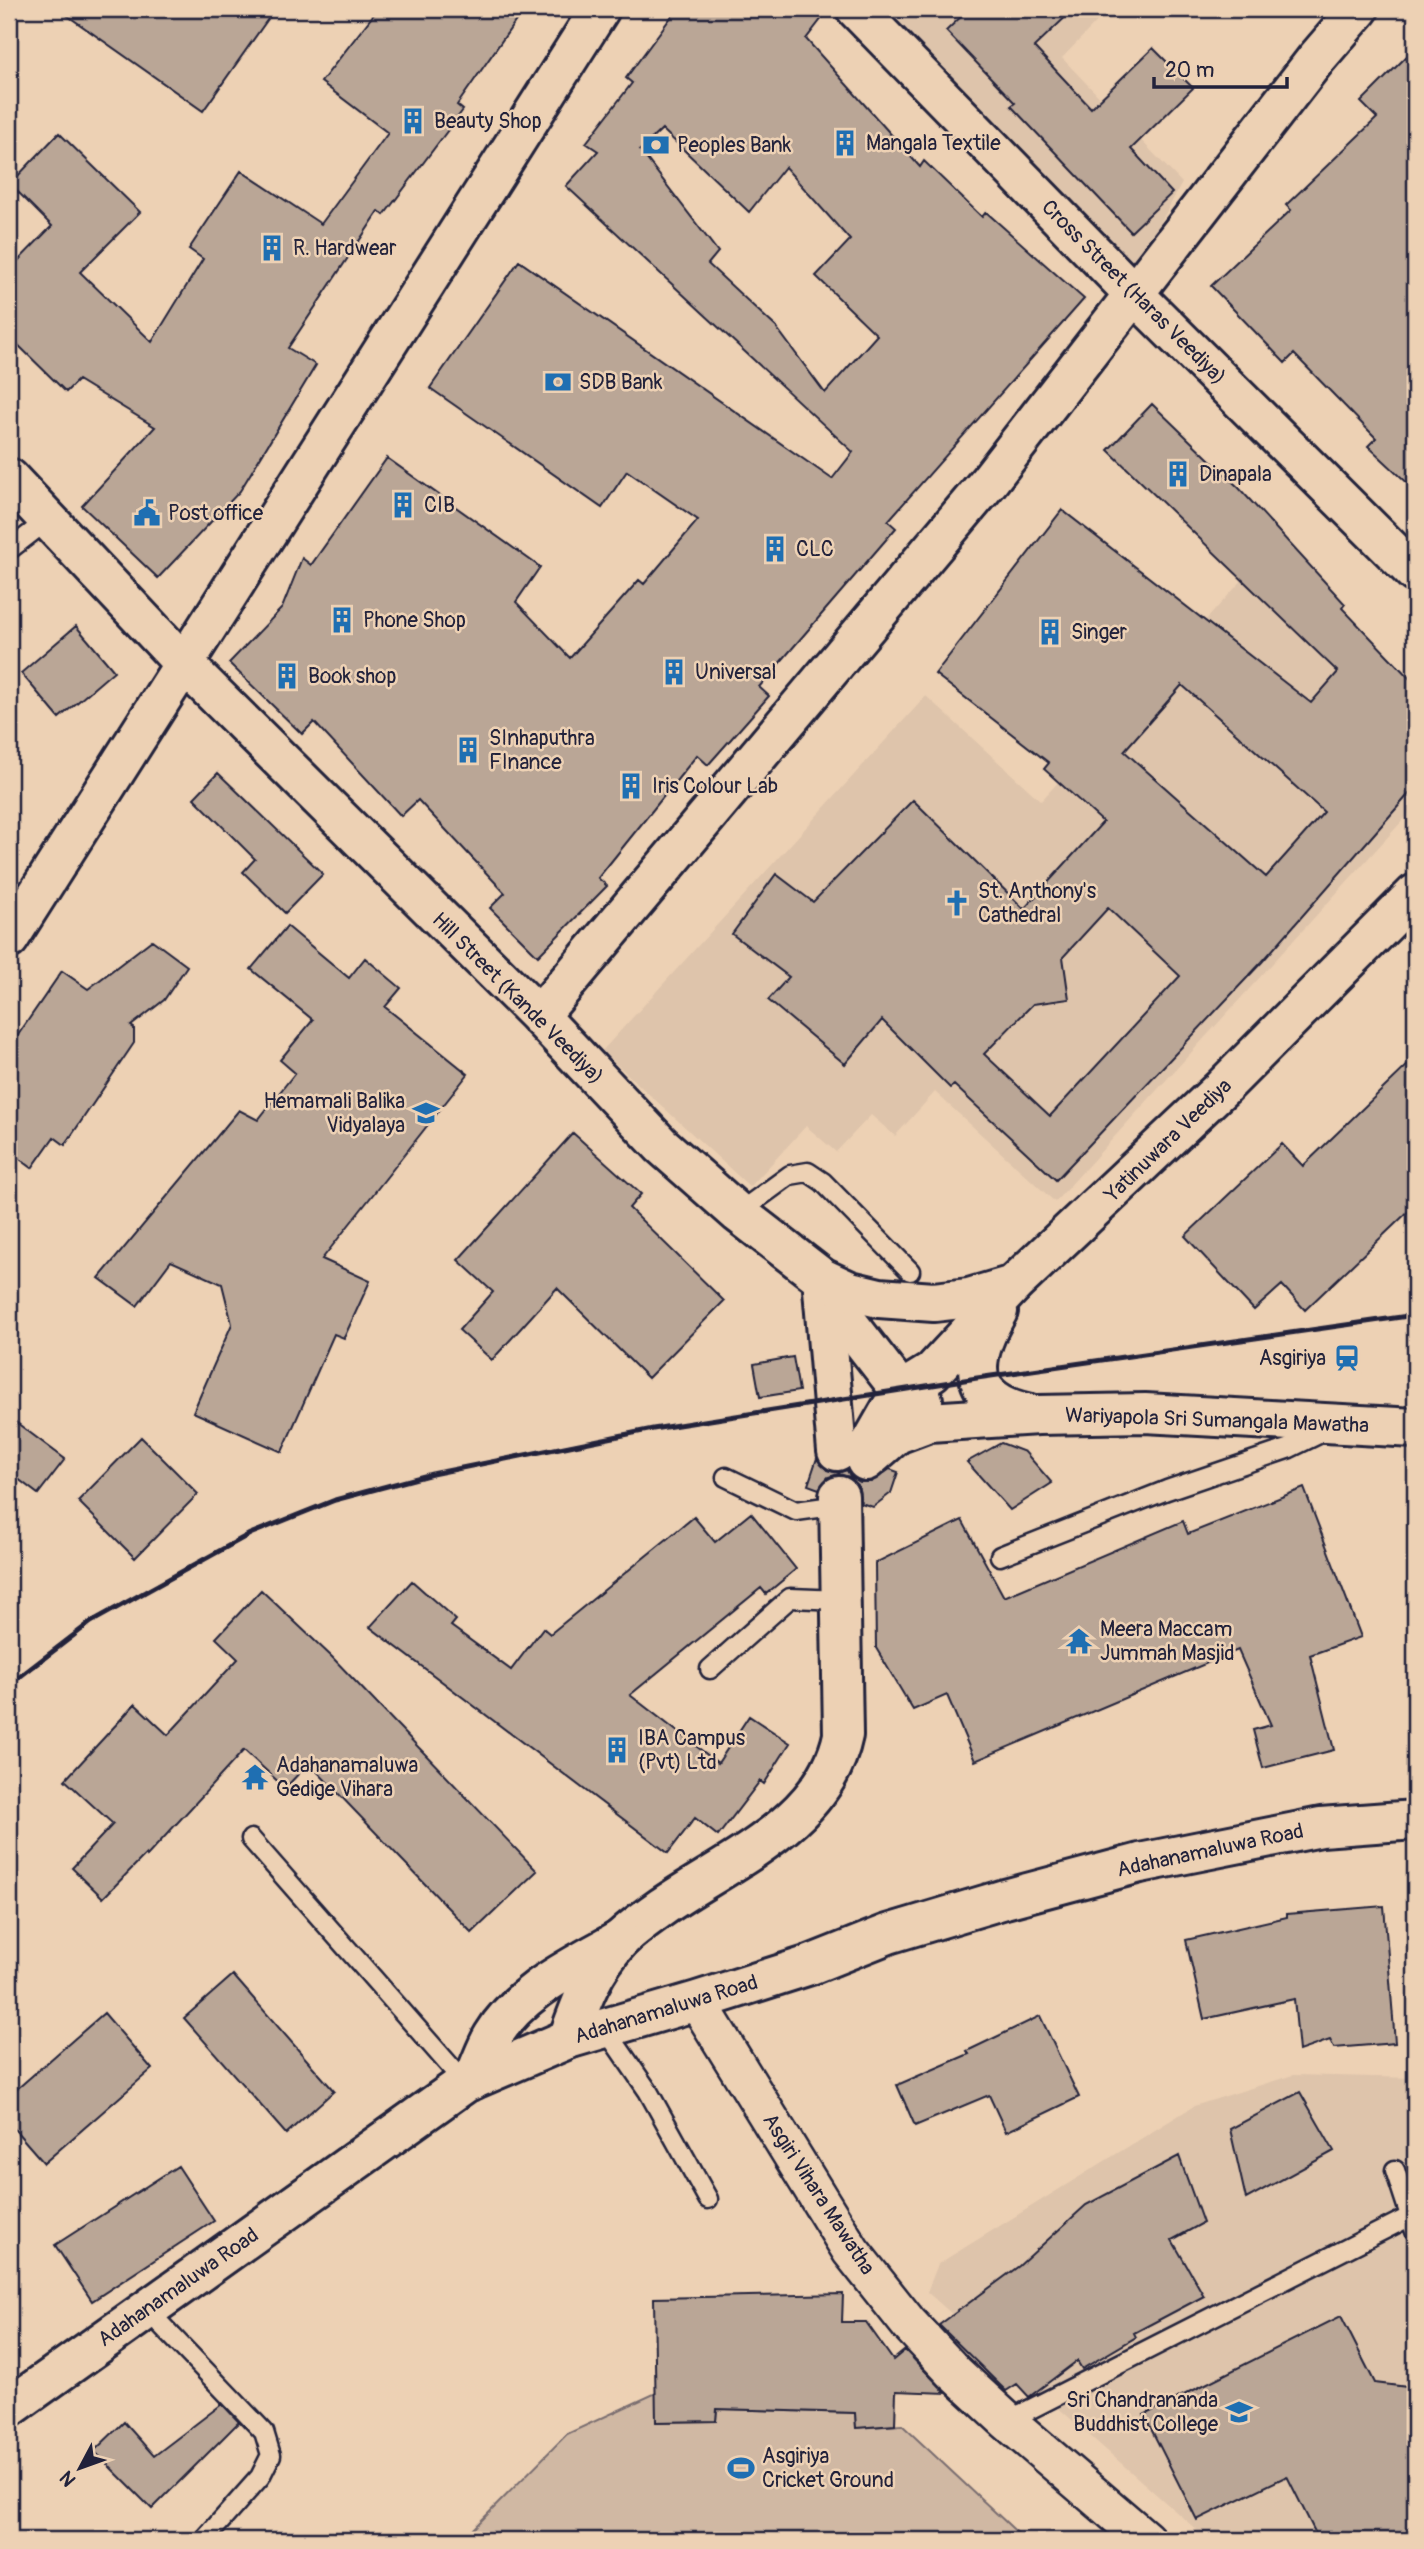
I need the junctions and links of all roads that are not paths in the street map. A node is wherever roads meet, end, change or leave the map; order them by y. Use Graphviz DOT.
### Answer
graph roads {
  1 [pos="600,9"];
  2 [pos="856,9"];
  3 [pos="1359,9"];
  4 [pos="1134,293"];
  5 [pos="9,478"];
  6 [pos="49,519"];
  7 [pos="9,550"];
  8 [pos="1415,572"];
  9 [pos="183,663"];
  10 [pos="1415,894"];
  11 [pos="9,939"];
  12 [pos="539,1016"];
  13 [pos="738,1213"];
  14 [pos="910,1271"];
  15 [pos="822,1278"];
  16 [pos="1013,1285"];
  17 [pos="879,1298"];
  18 [pos="901,1391"];
  19 [pos="1038,1415"];
  20 [pos="976,1420"];
  21 [pos="1341,1423"];
  22 [pos="1415,1427"];
  23 [pos="855,1457"];
  24 [pos="726,1477"];
  25 [pos="841,1499"];
  26 [pos="1000,1556"];
  27 [pos="841,1600"];
  28 [pos="710,1669"];
  29 [pos="1415,1820"];
  30 [pos="251,1839"];
  31 [pos="621,1939"];
  32 [pos="698,2001"];
  33 [pos="604,2026"];
  34 [pos="568,2039"];
  35 [pos="469,2082"];
  36 [pos="1395,2170"];
  37 [pos="708,2199"];
  38 [pos="1413,2224"];
  39 [pos="147,2310"];
  40 [pos="9,2407"];
  41 [pos="1007,2421"];
  42 [pos="204,2540"];
  43 [pos="1146,2540"];
  1 -- 9 [label="main road"];
  2 -- 4 [label="main road, Cross Street (Haras Veediya)"];
  3 -- 4 [label="main road"];
  4 -- 8 [label="main road, Cross Street (Haras Veediya)"];
  4 -- 12 [label="main road"];
  5 -- 6 [label="main road, Hill Street (Kande Veediya)"];
  6 -- 7 [label="lane"];
  6 -- 9 [label="main road, Hill Street (Kande Veediya)"];
  9 -- 11 [label="main road"];
  9 -- 12 [label="main road, Hill Street (Kande Veediya)"];
  10 -- 16 [label="main road, Yatinuwara Veediya"];
  12 -- 13 [label="main road, Hill Street (Kande Veediya)"];
  13 -- 14 [label="lane"];
  13 -- 15 [label="main road, Hill Street (Kande Veediya)"];
  15 -- 17 [label="main road, Hill Street (Kande Veediya)"];
  15 -- 18 [label="main road"];
  15 -- 23 [label="main road"];
  16 -- 17 [label="main road, Yatinuwara Veediya"];
  16 -- 18 [label="main road"];
  16 -- 19 [label="main road"];
  18 -- 20 [label="main road, Wariyapola Sri Sumangala Mawatha"];
  18 -- 23 [label="main road"];
  19 -- 20 [label="main road, Wariyapola Sri Sumangala Mawatha"];
  19 -- 21 [label="main road, Wariyapola Sri Sumangala Mawatha"];
  20 -- 23 [label="main road, Wariyapola Sri Sumangala Mawatha"];
  21 -- 22 [label="main road, Wariyapola Sri Sumangala Mawatha"];
  21 -- 26 [label="lane"];
  24 -- 25 [label="lane"];
  25 -- 27 [label="main road"];
  27 -- 28 [label="lane"];
  27 -- 31 [label="main road"];
  29 -- 32 [label="main road, Adahanamaluwa Road"];
  30 -- 35 [label="lane"];
  31 -- 34 [label="main road"];
  31 -- 35 [label="main road"];
  32 -- 33 [label="main road, Adahanamaluwa Road"];
  32 -- 41 [label="street, Asgiri Vihara Mawatha"];
  33 -- 34 [label="main road, Adahanamaluwa Road"];
  33 -- 37 [label="lane"];
  34 -- 35 [label="main road, Adahanamaluwa Road"];
  35 -- 39 [label="main road, Adahanamaluwa Road"];
  36 -- 38 [label="lane"];
  38 -- 41 [label="lane"];
  39 -- 40 [label="main road, Adahanamaluwa Road"];
  39 -- 42 [label="lane"];
  41 -- 43 [label="street, Asgiri Vihara Mawatha"];
}
